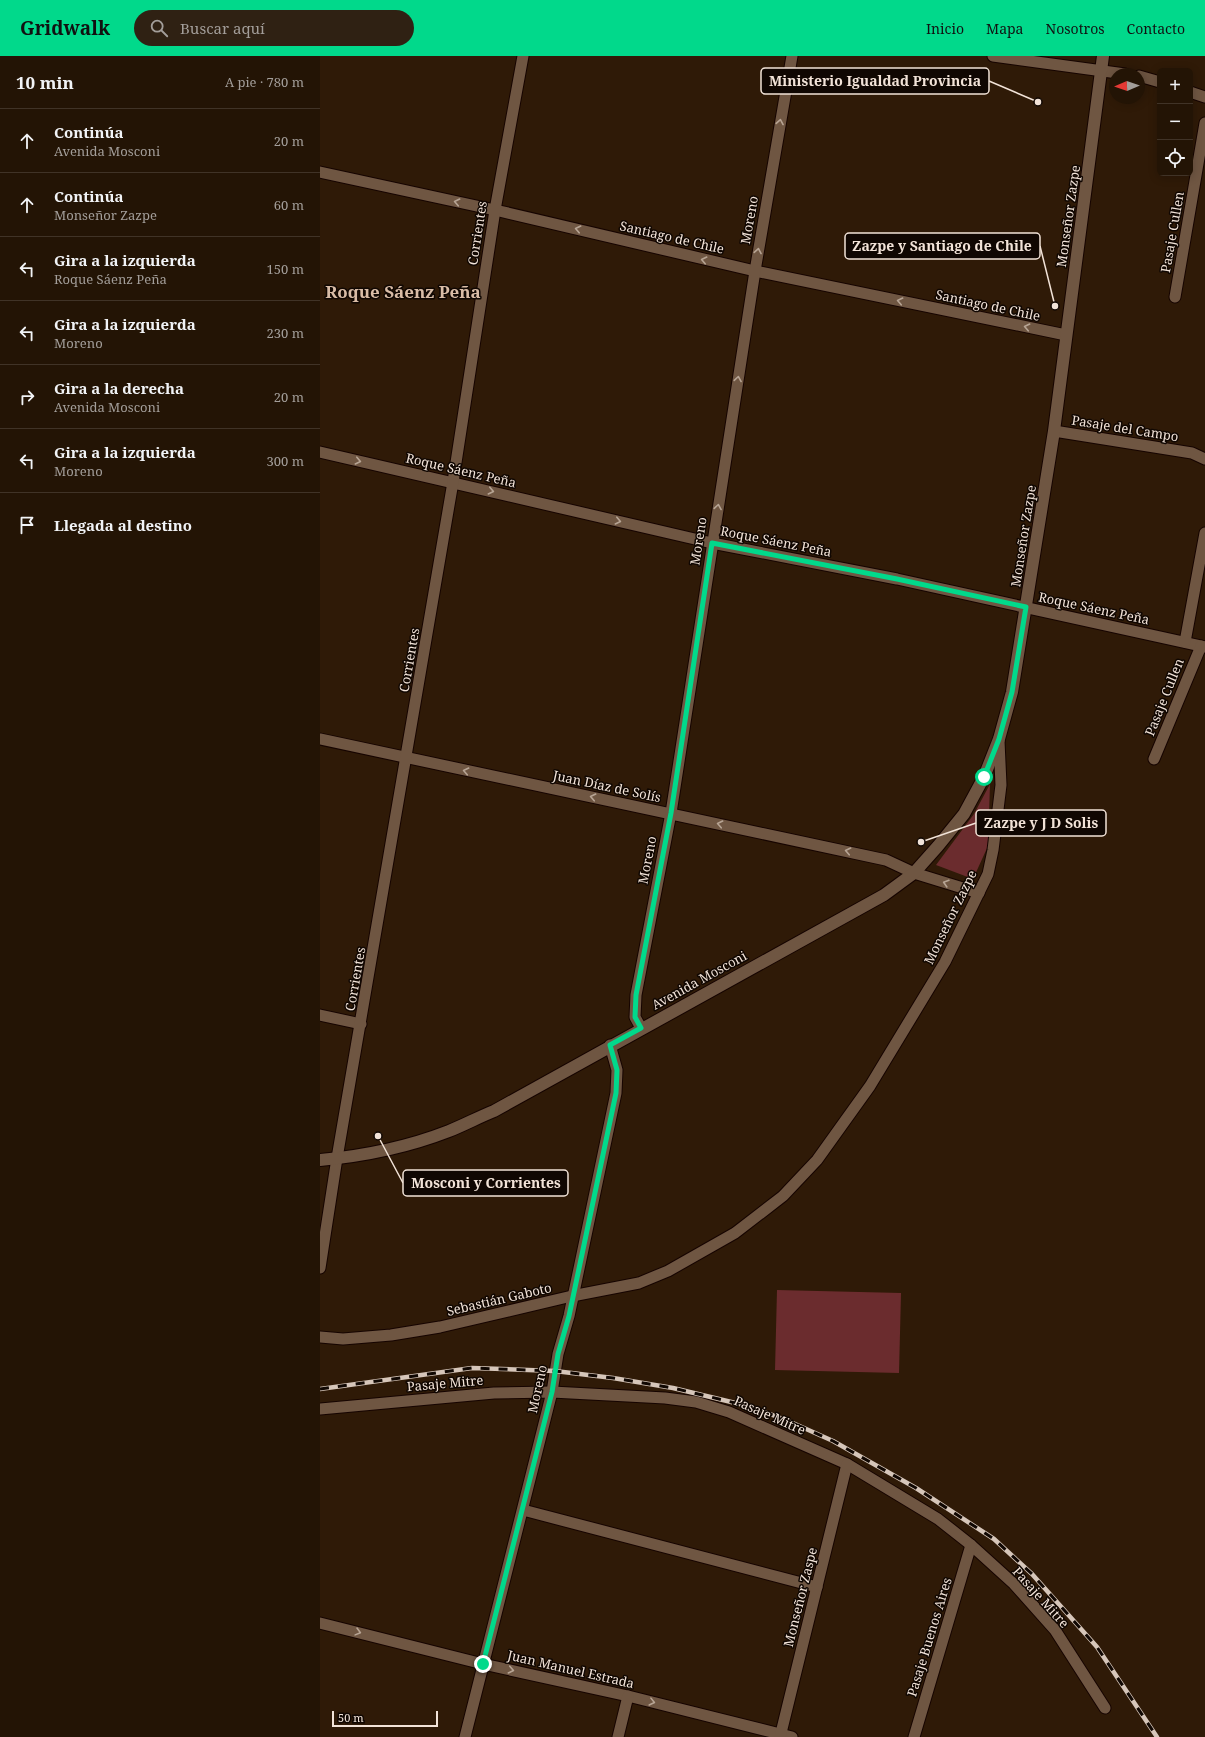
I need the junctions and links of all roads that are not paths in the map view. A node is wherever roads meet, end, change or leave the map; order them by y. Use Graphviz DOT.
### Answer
graph roads {
  1 [pos="523,56"];
  2 [pos="792,56"];
  3 [pos="994,56"];
  4 [pos="1104,56"];
  5 [pos="1102,71"];
  6 [pos="1109,72"];
  7 [pos="1145,78"];
  8 [pos="1157,81"];
  9 [pos="1193,93"];
  10 [pos="1205,98"];
  11 [pos="1205,123"];
  12 [pos="320,172"];
  13 [pos="495,210"];
  14 [pos="755,272"];
  15 [pos="1175,297"];
  16 [pos="1066,335"];
  17 [pos="1054,431"];
  18 [pos="320,452"];
  19 [pos="1205,459"];
  20 [pos="453,482"];
  21 [pos="1205,533"];
  22 [pos="712,543"];
  23 [pos="1026,607"];
  24 [pos="1185,642"];
  25 [pos="1203,646"];
  26 [pos="320,739"];
  27 [pos="999,739"];
  28 [pos="407,758"];
  29 [pos="1154,759"];
  30 [pos="671,813"];
  31 [pos="914,872"];
  32 [pos="979,893"];
  33 [pos="320,1015"];
  34 [pos="361,1024"];
  35 [pos="641,1028"];
  36 [pos="610,1045"];
  37 [pos="870,1086"];
  38 [pos="337,1158"];
  39 [pos="320,1160"];
  40 [pos="320,1268"];
  41 [pos="572,1296"];
  42 [pos="320,1337"];
  43 [pos="552,1392"];
  44 [pos="320,1409"];
  45 [pos="847,1464"];
  46 [pos="523,1510"];
  47 [pos="971,1545"];
  48 [pos="817,1586"];
  49 [pos="320,1623"];
  50 [pos="483,1664"];
  51 [pos="628,1696"];
  52 [pos="1105,1708"];
  53 [pos="780,1736"];
  54 [pos="465,1737"];
  55 [pos="618,1737"];
  56 [pos="792,1737"];
  57 [pos="914,1737"];
  1 -- 13 [label="street, Corrientes"];
  14 -- 2 [label="street, Moreno, one-way"];
  3 -- 5 [label="street"];
  4 -- 5 [label="street, Monseñor Zazpe"];
  5 -- 6 [label="street"];
  5 -- 16 [label="street, Monseñor Zazpe"];
  7 -- 8 [label="street"];
  9 -- 10 [label="street"];
  11 -- 15 [label="street, Pasaje Cullen"];
  13 -- 12 [label="street, Santiago de Chile, one-way"];
  14 -- 13 [label="street, Santiago de Chile, one-way"];
  13 -- 20 [label="street, Corrientes"];
  16 -- 14 [label="street, Santiago de Chile, one-way"];
  22 -- 14 [label="street, Moreno, one-way"];
  16 -- 17 [label="street, Monseñor Zazpe"];
  17 -- 19 [label="street, Pasaje del Campo"];
  17 -- 23 [label="street, Monseñor Zazpe"];
  18 -- 20 [label="street, Roque Sáenz Peña, one-way"];
  20 -- 22 [label="street, Roque Sáenz Peña, one-way"];
  20 -- 28 [label="street, Corrientes"];
  21 -- 24 [label="street, Pasaje Cullen"];
  22 -- 23 [label="street, Roque Sáenz Peña"];
  22 -- 30 [label="street, Moreno"];
  23 -- 24 [label="street, Roque Sáenz Peña"];
  23 -- 27 [label="street, Monseñor Zazpe"];
  24 -- 25 [label="street, Roque Sáenz Peña"];
  25 -- 29 [label="street, Pasaje Cullen"];
  26 -- 28 [label="street, Juan Díaz de Solís"];
  27 -- 31 [label="street, Avenida Mosconi"];
  27 -- 32 [label="street, Monseñor Zazpe"];
  30 -- 28 [label="street, Juan Díaz de Solís, one-way"];
  28 -- 34 [label="street, Corrientes"];
  31 -- 30 [label="street, Juan Díaz de Solís, one-way"];
  30 -- 35 [label="street, Moreno"];
  32 -- 31 [label="street, Juan Díaz de Solís, one-way"];
  31 -- 35 [label="street, Avenida Mosconi"];
  32 -- 37 [label="street, Monseñor Zazpe"];
  33 -- 34 [label="street"];
  34 -- 38 [label="street, Corrientes"];
  35 -- 36 [label="street, Avenida Mosconi"];
  36 -- 38 [label="street, Avenida Mosconi"];
  36 -- 41 [label="street, Moreno"];
  37 -- 41 [label="street, Sebastián Gaboto"];
  38 -- 39 [label="street, Avenida Mosconi"];
  38 -- 40 [label="street, Corrientes"];
  41 -- 42 [label="street, Sebastián Gaboto"];
  41 -- 43 [label="street, Moreno"];
  43 -- 44 [label="street, Pasaje Mitre"];
  43 -- 45 [label="street, Pasaje Mitre"];
  43 -- 46 [label="street, Moreno"];
  45 -- 47 [label="street, Pasaje Mitre"];
  45 -- 48 [label="street, Monseñor Zaspe"];
  46 -- 48 [label="street"];
  46 -- 50 [label="street, Moreno"];
  47 -- 52 [label="street, Pasaje Mitre"];
  47 -- 57 [label="street, Pasaje Buenos Aires"];
  48 -- 53 [label="street, Monseñor Zaspe"];
  49 -- 50 [label="street, Juan Manuel Estrada, one-way"];
  50 -- 51 [label="street, Juan Manuel Estrada, one-way"];
  50 -- 54 [label="street, Moreno"];
  51 -- 53 [label="street, Juan Manuel Estrada, one-way"];
  51 -- 55 [label="street"];
  53 -- 56 [label="street, Juan Manuel Estrada"];
}
